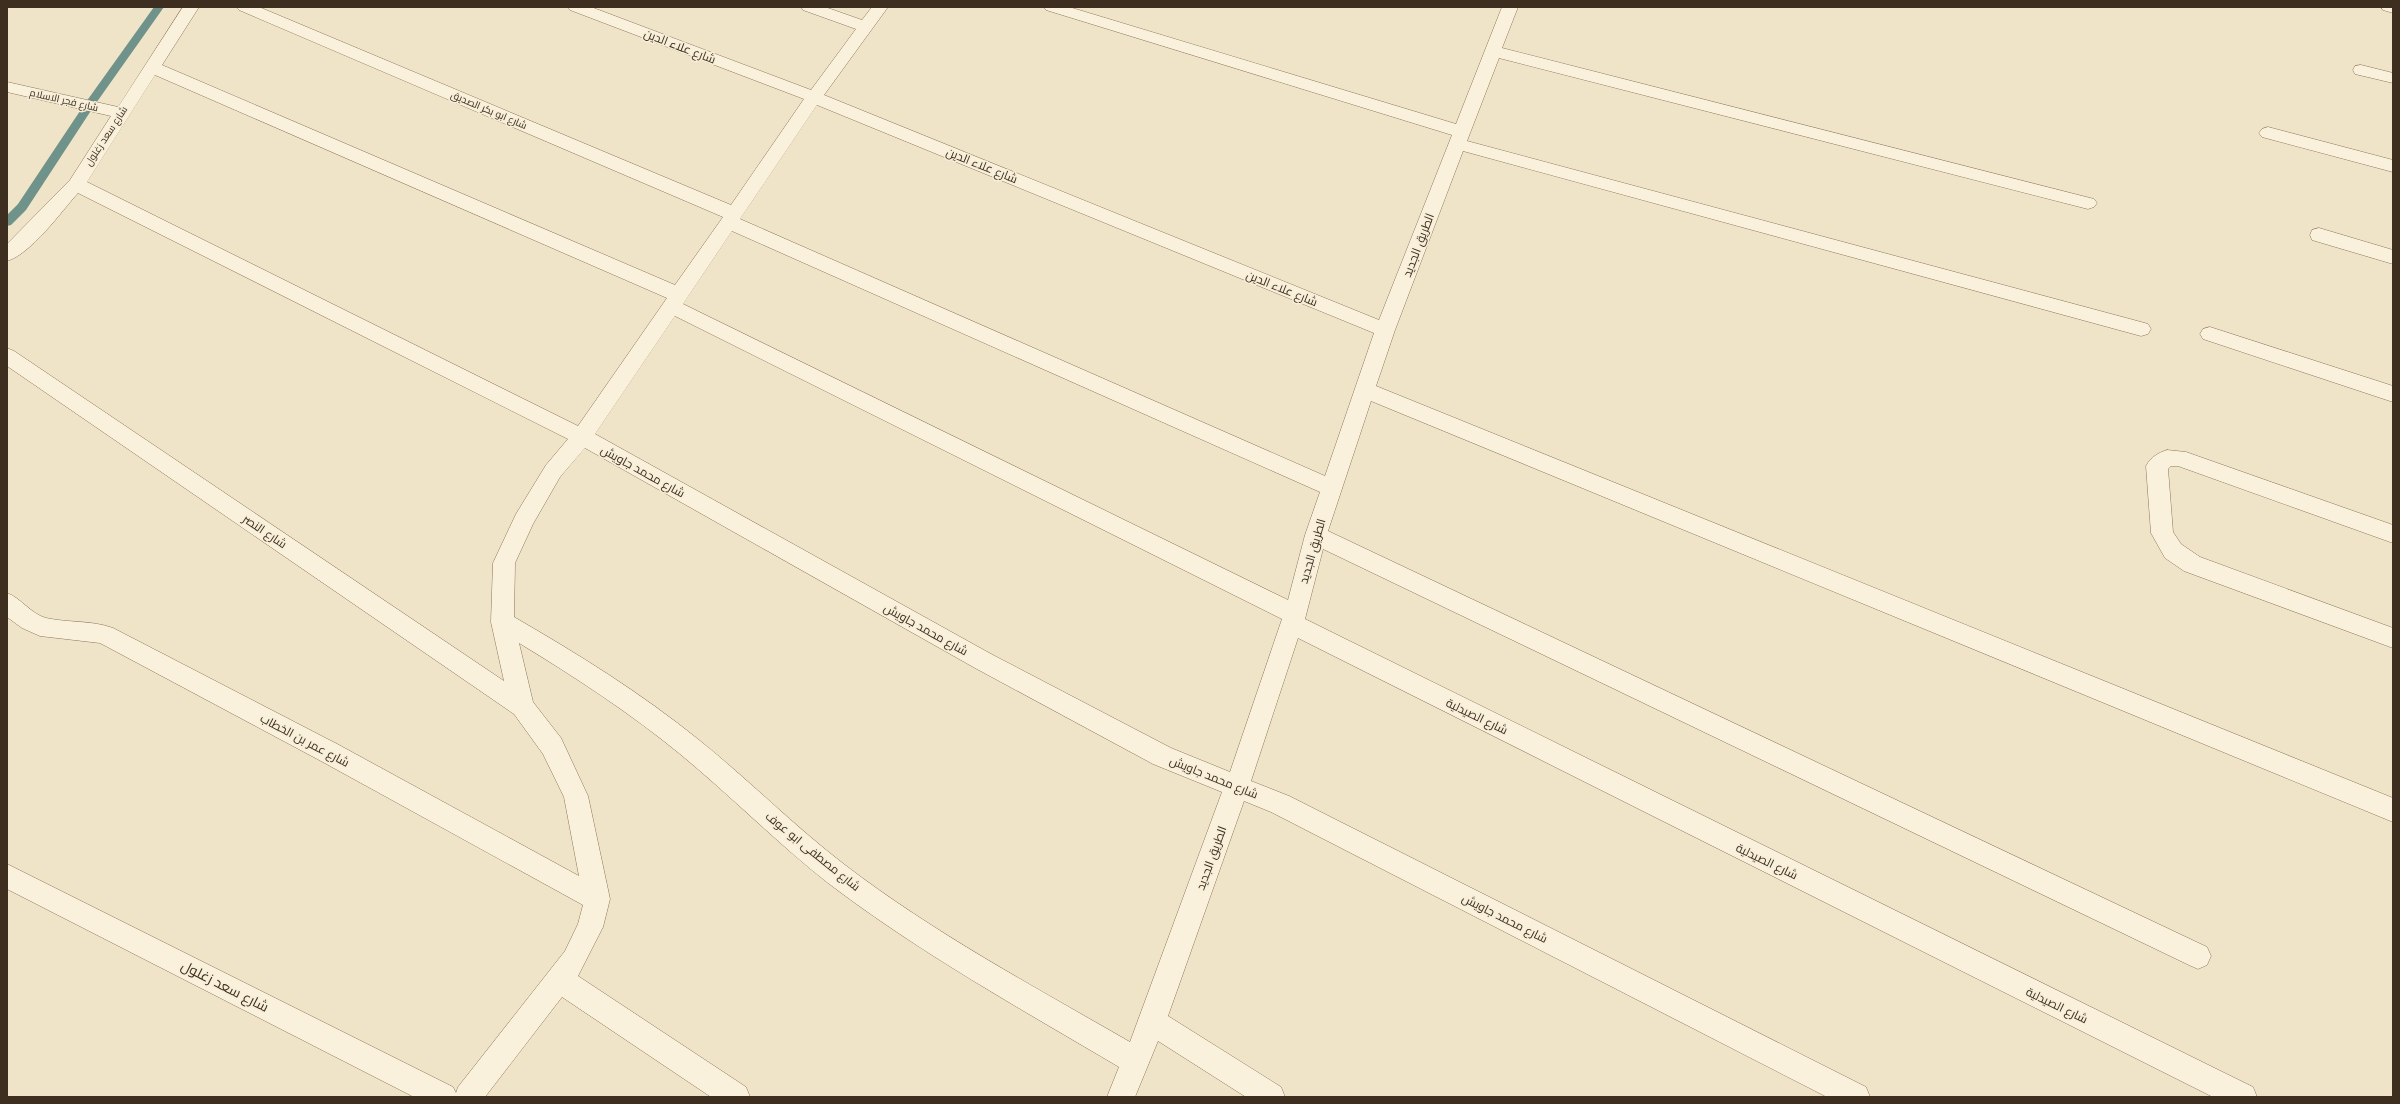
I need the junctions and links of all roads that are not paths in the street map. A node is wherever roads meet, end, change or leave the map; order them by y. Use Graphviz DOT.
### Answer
graph roads {
  1 [pos="191,7"];
  2 [pos="245,7"];
  3 [pos="576,7"];
  4 [pos="809,7"];
  5 [pos="880,7"];
  6 [pos="1052,7"];
  7 [pos="1510,7"];
  8 [pos="2390,7"];
  9 [pos="2393,8"];
  10 [pos="866,27"];
  11 [pos="1493,51"];
  12 [pos="152,67"];
  13 [pos="2361,70"];
  14 [pos="2393,78"];
  15 [pos="7,87"];
  16 [pos="814,97"];
  17 [pos="121,113"];
  18 [pos="2268,133"];
  19 [pos="1460,138"];
  20 [pos="2393,166"];
  21 [pos="76,184"];
  22 [pos="2088,203"];
  23 [pos="731,218"];
  24 [pos="2319,235"];
  25 [pos="7,254"];
  26 [pos="2393,257"];
  27 [pos="675,301"];
  28 [pos="2141,329"];
  29 [pos="1385,330"];
  30 [pos="2210,334"];
  31 [pos="7,356"];
  32 [pos="1365,390"];
  33 [pos="2393,394"];
  34 [pos="582,437"];
  35 [pos="1331,488"];
  36 [pos="2393,534"];
  37 [pos="1316,535"];
  38 [pos="7,603"];
  39 [pos="1293,619"];
  40 [pos="502,622"];
  41 [pos="2393,638"];
  42 [pos="522,706"];
  43 [pos="1237,786"];
  44 [pos="2393,810"];
  45 [pos="7,876"];
  46 [pos="597,899"];
  47 [pos="2198,956"];
  48 [pos="559,979"];
  49 [pos="1152,1022"];
  50 [pos="1137,1062"];
  51 [pos="443,1097"];
  52 [pos="468,1097"];
  53 [pos="736,1097"];
  54 [pos="1121,1097"];
  55 [pos="1271,1097"];
  56 [pos="1856,1097"];
  57 [pos="2243,1097"];
  1 -- 12 [label="street, شارع سعد زغلول"];
  2 -- 23 [label="street, شارع ابو بكر الصديق"];
  3 -- 16 [label="street, شارع علاء الدين"];
  4 -- 10 [label="street"];
  5 -- 10 [label="street"];
  6 -- 19 [label="street"];
  7 -- 11 [label="street, الطريق الجديد"];
  8 -- 9 [label="street"];
  10 -- 16 [label="street"];
  11 -- 19 [label="street, الطريق الجديد"];
  11 -- 22 [label="street"];
  12 -- 17 [label="street, شارع سعد زغلول"];
  12 -- 27 [label="street, شارع الصيدلية"];
  13 -- 14 [label="street"];
  15 -- 17 [label="street, شارع فجر الاسلام"];
  16 -- 23 [label="street"];
  16 -- 29 [label="street, شارع علاء الدين"];
  17 -- 21 [label="street, شارع سعد زغلول"];
  18 -- 20 [label="street"];
  19 -- 28 [label="street"];
  19 -- 29 [label="street, الطريق الجديد"];
  21 -- 25 [label="street, شارع سعد زغلول"];
  21 -- 34 [label="street, شارع محمد جاويش"];
  23 -- 27 [label="street"];
  23 -- 35 [label="street, شارع ابو بكر الصديق"];
  24 -- 26 [label="street"];
  27 -- 34 [label="street"];
  27 -- 39 [label="street, شارع الصيدلية"];
  29 -- 32 [label="street, الطريق الجديد"];
  30 -- 33 [label="street"];
  31 -- 42 [label="street, شارع النصر"];
  32 -- 35 [label="street, الطريق الجديد"];
  32 -- 44 [label="street"];
  34 -- 40 [label="street"];
  34 -- 43 [label="street, شارع محمد جاويش"];
  35 -- 37 [label="street, الطريق الجديد"];
  36 -- 41 [label="street"];
  37 -- 39 [label="street, الطريق الجديد"];
  37 -- 47 [label="street"];
  38 -- 46 [label="street, شارع عمر بن الخطاب"];
  39 -- 43 [label="street, الطريق الجديد"];
  39 -- 57 [label="street, شارع الصيدلية"];
  40 -- 42 [label="street"];
  40 -- 50 [label="street, شارع مصطفى ابو عوف"];
  42 -- 46 [label="street"];
  43 -- 49 [label="street, الطريق الجديد"];
  43 -- 56 [label="street, شارع محمد جاويش"];
  45 -- 51 [label="street, شارع سعد زغلول"];
  46 -- 48 [label="street"];
  48 -- 52 [label="street"];
  48 -- 53 [label="street"];
  49 -- 50 [label="street, الطريق الجديد"];
  49 -- 55 [label="street"];
  50 -- 54 [label="street, الطريق الجديد"];
}
